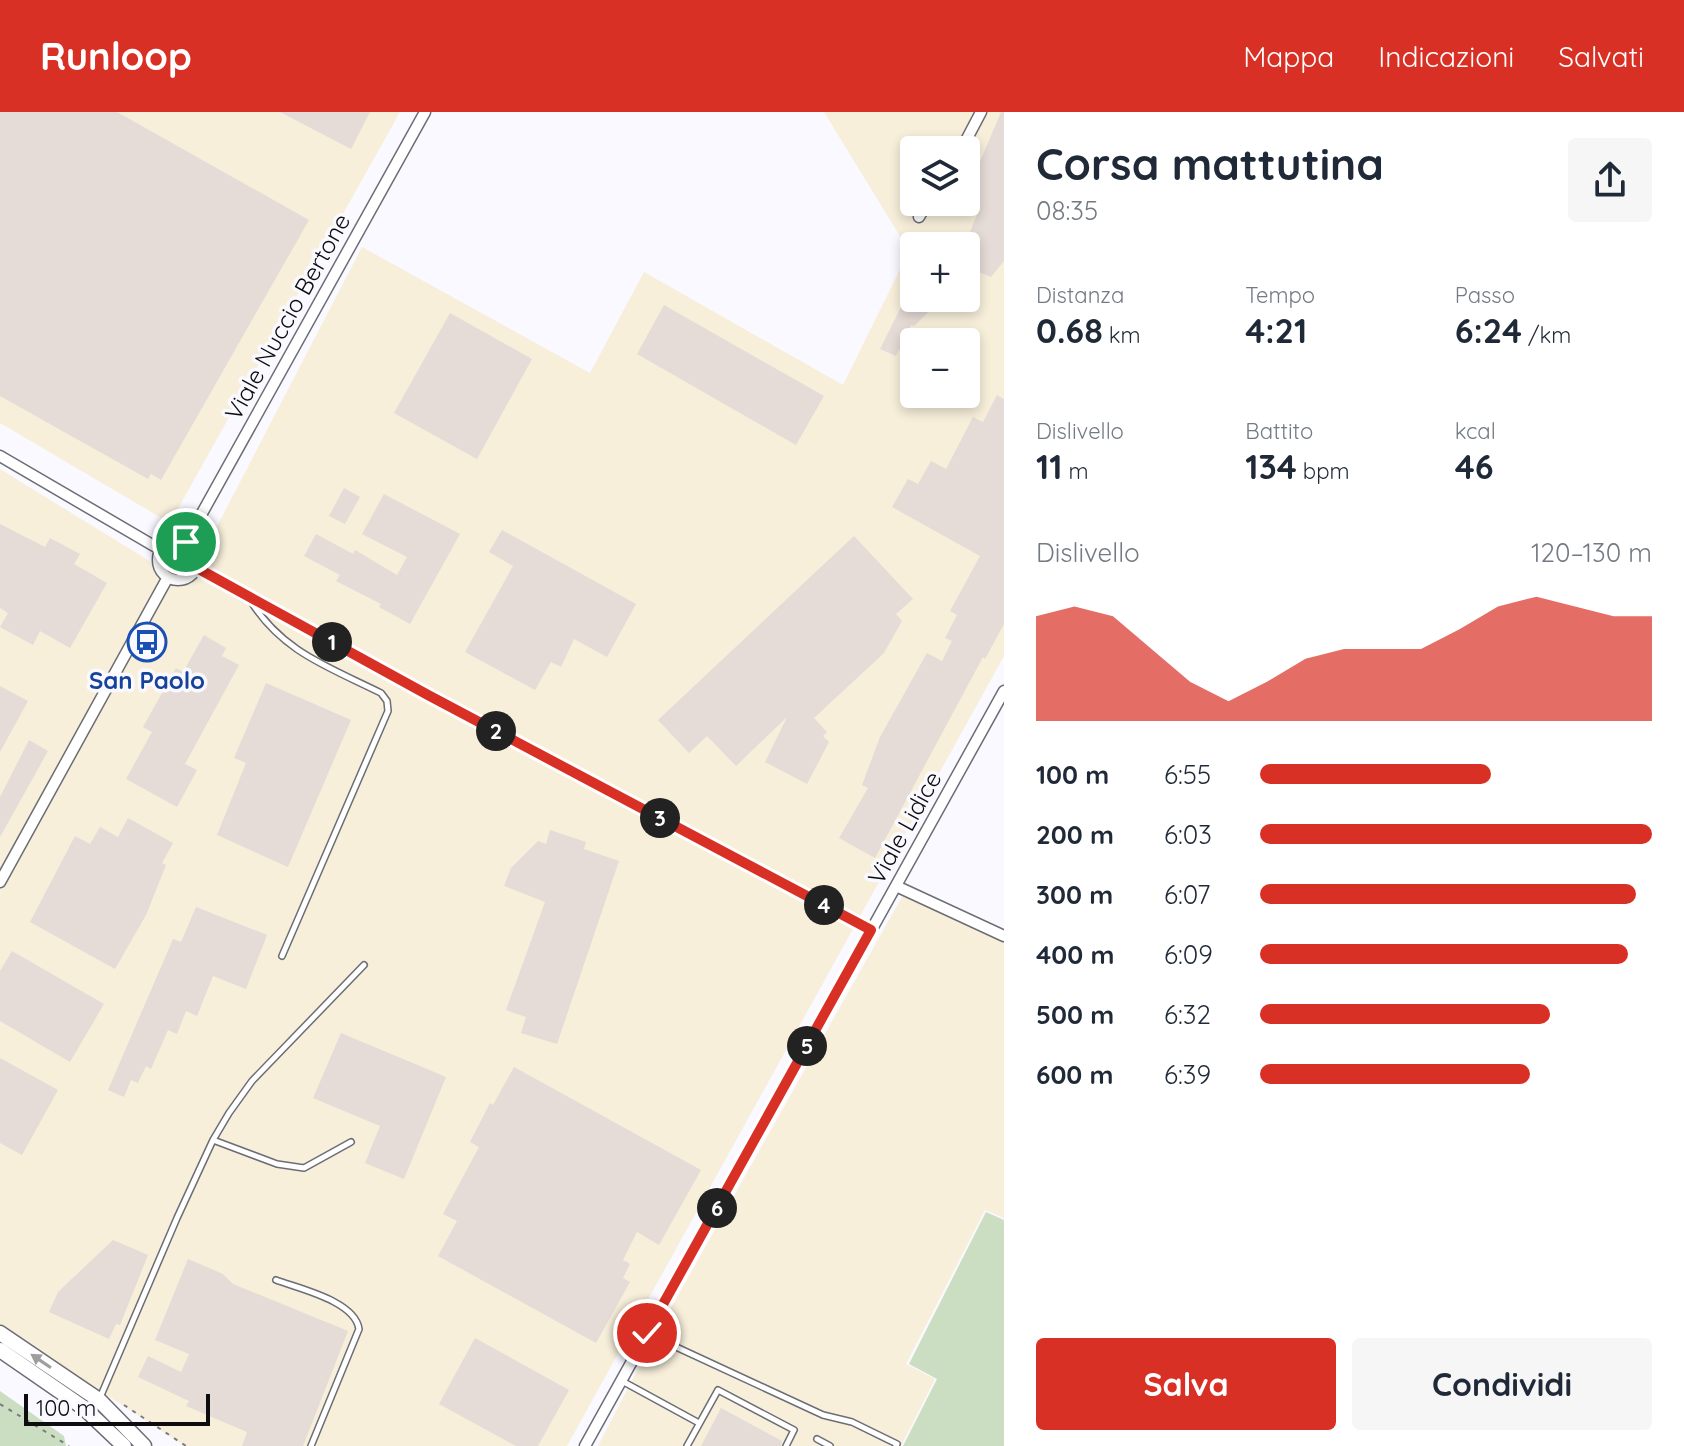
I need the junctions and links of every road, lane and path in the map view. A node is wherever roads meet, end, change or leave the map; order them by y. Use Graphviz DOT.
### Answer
graph roads {
  1 [pos="425,112"];
  2 [pos="981,112"];
  3 [pos="968,136"];
  4 [pos="0,456"];
  5 [pos="186,542"];
  6 [pos="161,550"];
  7 [pos="197,568"];
  8 [pos="168,577"];
  9 [pos="247,596"];
  10 [pos="1004,691"];
  11 [pos="0,882"];
  12 [pos="896,886"];
  13 [pos="871,930"];
  14 [pos="1004,936"];
  15 [pos="282,956"];
  16 [pos="364,965"];
  17 [pos="213,1140"];
  18 [pos="351,1142"];
  19 [pos="276,1280"];
  20 [pos="0,1333"];
  21 [pos="647,1333"];
  22 [pos="0,1350"];
  23 [pos="621,1380"];
  24 [pos="99,1400"];
  25 [pos="0,1404"];
  26 [pos="699,1423"];
  27 [pos="817,1439"];
  28 [pos="56,1440"];
  29 [pos="52,1445"];
  30 [pos="69,1446"];
  31 [pos="124,1446"];
  32 [pos="144,1446"];
  33 [pos="311,1446"];
  34 [pos="585,1446"];
  35 [pos="687,1446"];
  36 [pos="786,1446"];
  37 [pos="830,1446"];
  38 [pos="896,1446"];
  1 -- 5 [label="street, Viale Nuccio Bertone"];
  2 -- 3 [label="street"];
  4 -- 6 [label="street"];
  5 -- 6 [label="street"];
  5 -- 7 [label="street"];
  6 -- 8 [label="street"];
  7 -- 8 [label="street"];
  7 -- 9 [label="street"];
  8 -- 11 [label="street"];
  9 -- 13 [label="street"];
  9 -- 15 [label="lane"];
  10 -- 12 [label="street, Viale Lidice"];
  12 -- 13 [label="street, Viale Lidice"];
  12 -- 14 [label="street"];
  13 -- 21 [label="street, Viale Lidice"];
  16 -- 17 [label="lane"];
  17 -- 18 [label="lane"];
  17 -- 24 [label="lane"];
  19 -- 33 [label="lane"];
  24 -- 20 [label="street, one-way"];
  21 -- 23 [label="street, Viale Lidice"];
  21 -- 38 [label="lane"];
  22 -- 31 [label="street"];
  23 -- 26 [label="lane"];
  23 -- 34 [label="street, Viale Lidice"];
  24 -- 32 [label="street"];
  25 -- 28 [label="path"];
  26 -- 35 [label="lane"];
  26 -- 36 [label="lane"];
  27 -- 37 [label="lane"];
  28 -- 29 [label="path"];
  28 -- 30 [label="path"];
}
